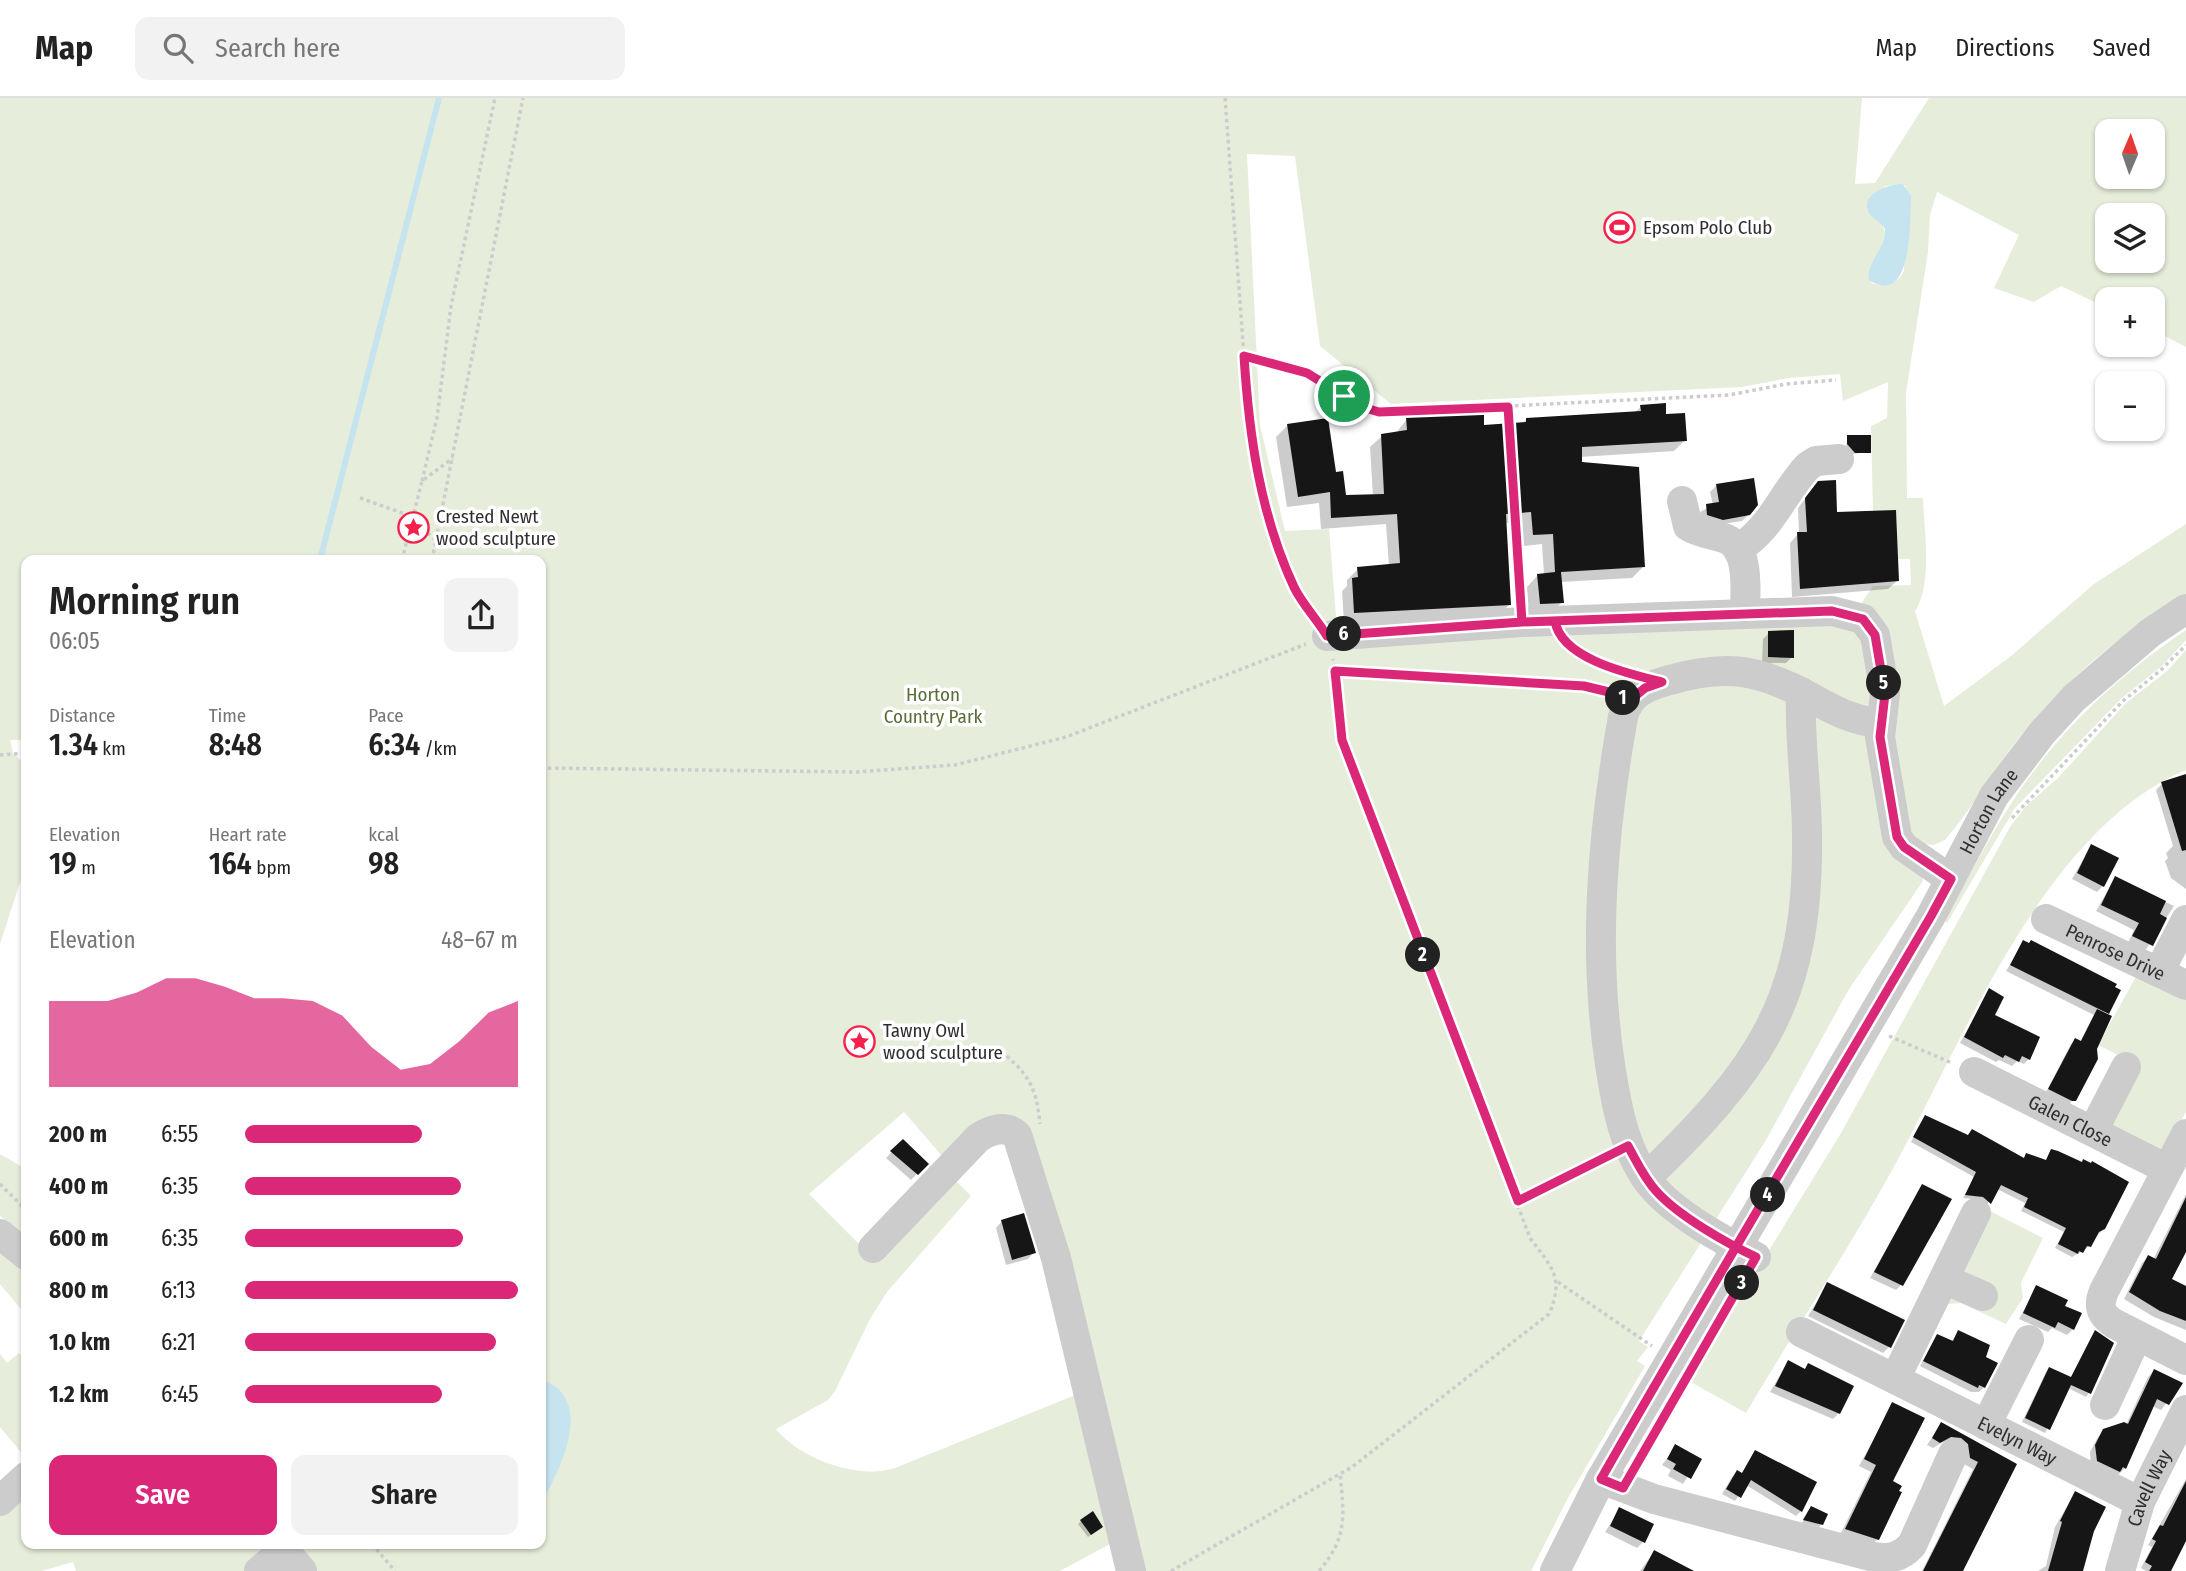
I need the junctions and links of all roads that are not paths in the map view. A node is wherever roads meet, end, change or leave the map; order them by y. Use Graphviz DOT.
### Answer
graph roads {
  1 [pos="1839,459"];
  2 [pos="1682,501"];
  3 [pos="1738,549"];
  4 [pos="2186,609"];
  5 [pos="1745,614"];
  6 [pos="1327,636"];
  7 [pos="1801,692"];
  8 [pos="1880,723"];
  9 [pos="1951,879"];
  10 [pos="2046,919"];
  11 [pos="2186,920"];
  12 [pos="2159,972"];
  13 [pos="2186,985"];
  14 [pos="2126,1067"];
  15 [pos="1973,1072"];
  16 [pos="2094,1131"];
  17 [pos="2186,1134"];
  18 [pos="2168,1169"];
  19 [pos="1646,1178"];
  20 [pos="1976,1213"];
  21 [pos="0,1234"];
  22 [pos="873,1248"];
  23 [pos="21,1251"];
  24 [pos="1746,1253"];
  25 [pos="1944,1279"];
  26 [pos="1983,1296"];
  27 [pos="1801,1332"];
  28 [pos="2137,1336"];
  29 [pos="2029,1340"];
  30 [pos="2186,1360"];
  31 [pos="1895,1379"];
  32 [pos="2105,1405"];
  33 [pos="2186,1410"];
  34 [pos="1986,1425"];
  35 [pos="1953,1454"];
  36 [pos="1601,1479"];
  37 [pos="21,1482"];
  38 [pos="0,1502"];
  39 [pos="2140,1502"];
  40 [pos="288,1555"];
  41 [pos="259,1571"];
  42 [pos="1131,1571"];
  43 [pos="1555,1571"];
  44 [pos="2120,1571"];
  1 -- 3 [label="street"];
  2 -- 3 [label="street"];
  3 -- 5 [label="street"];
  4 -- 9 [label="street, Horton Lane"];
  5 -- 6 [label="street"];
  5 -- 8 [label="street"];
  7 -- 8 [label="street"];
  7 -- 19 [label="street"];
  7 -- 19 [label="street"];
  8 -- 9 [label="street"];
  9 -- 24 [label="street, Horton Lane"];
  10 -- 12 [label="street, Penrose Drive"];
  11 -- 12 [label="street"];
  12 -- 13 [label="street, Penrose Drive"];
  14 -- 16 [label="street"];
  15 -- 16 [label="street, Galen Close"];
  16 -- 18 [label="street, Galen Close"];
  17 -- 18 [label="street"];
  18 -- 28 [label="street"];
  19 -- 24 [label="street"];
  20 -- 25 [label="street"];
  21 -- 23 [label="street"];
  22 -- 42 [label="street"];
  24 -- 36 [label="street, Horton Lane"];
  25 -- 26 [label="street"];
  25 -- 31 [label="street"];
  27 -- 31 [label="street, Evelyn Way"];
  28 -- 30 [label="street"];
  28 -- 32 [label="street"];
  29 -- 34 [label="street"];
  31 -- 34 [label="street, Evelyn Way"];
  33 -- 39 [label="street, Cavell Way"];
  34 -- 39 [label="street, Evelyn Way"];
  35 -- 36 [label="street"];
  36 -- 43 [label="street, Horton Lane"];
  37 -- 38 [label="street"];
  39 -- 44 [label="street, Cavell Way"];
  40 -- 41 [label="street"];
}
